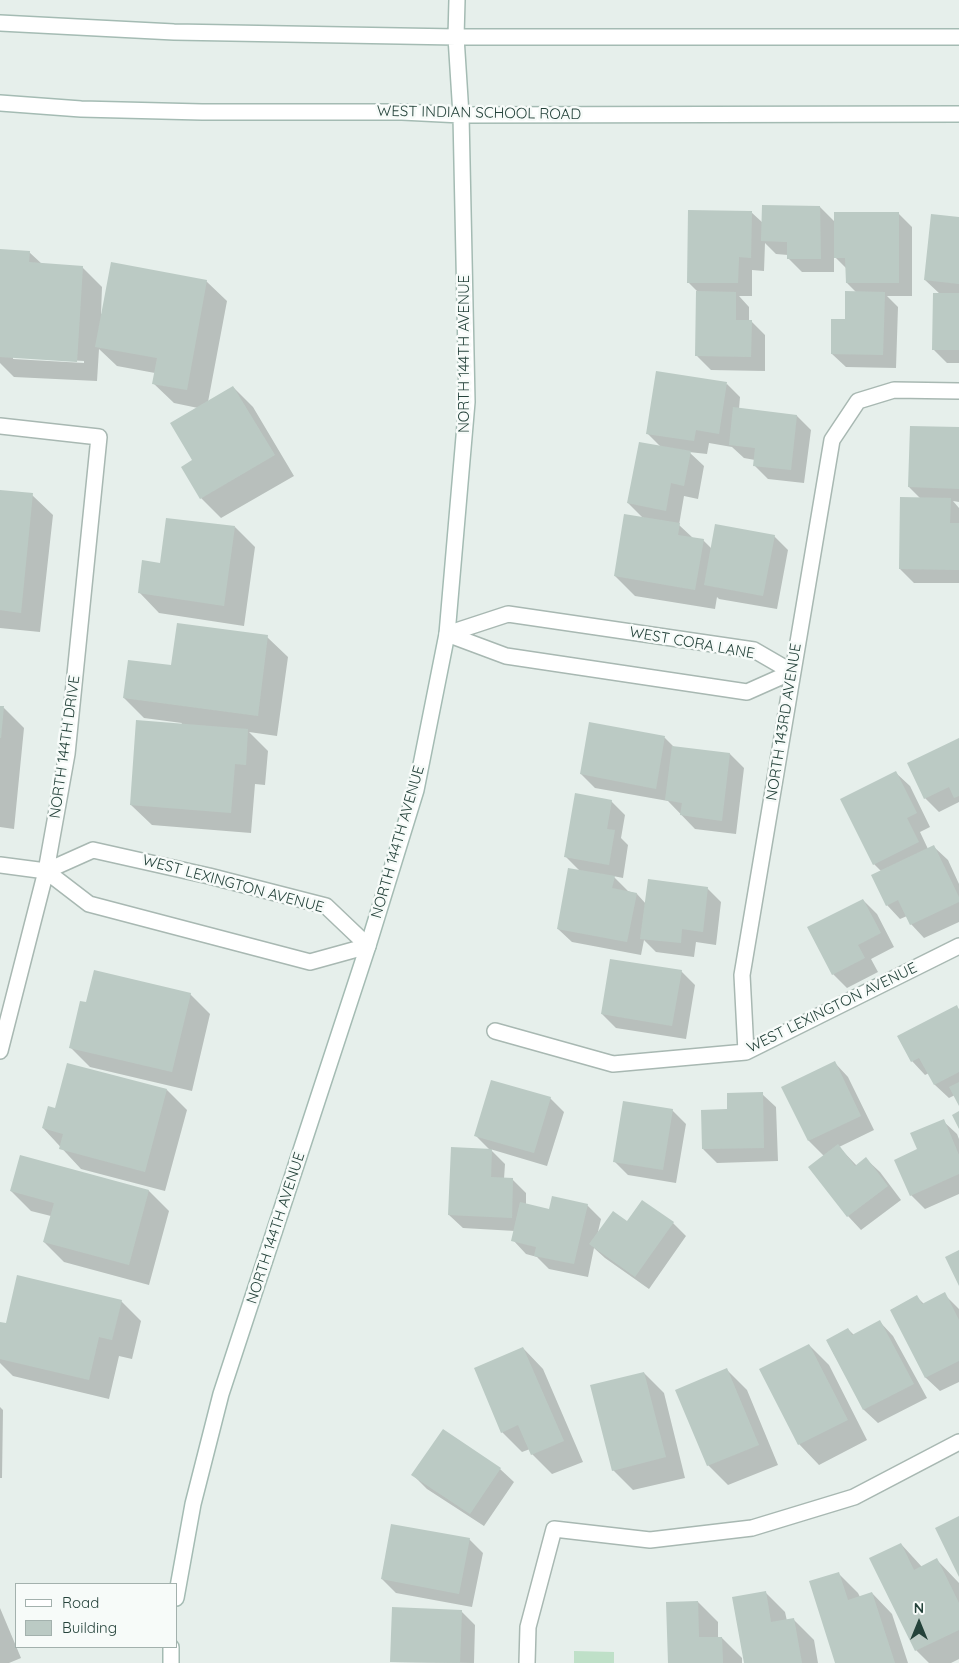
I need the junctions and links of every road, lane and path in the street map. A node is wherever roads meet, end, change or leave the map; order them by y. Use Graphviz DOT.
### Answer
graph roads {
  1 [pos="457,0"];
  2 [pos="0,23"];
  3 [pos="456,37"];
  4 [pos="959,37"];
  5 [pos="0,102"];
  6 [pos="461,114"];
  7 [pos="959,114"];
  8 [pos="959,390"];
  9 [pos="0,426"];
  10 [pos="447,634"];
  11 [pos="792,672"];
  12 [pos="0,865"];
  13 [pos="46,871"];
  14 [pos="368,946"];
  15 [pos="959,946"];
  16 [pos="495,1031"];
  17 [pos="0,1051"];
  18 [pos="746,1052"];
  19 [pos="959,1442"];
  20 [pos="178,1587"];
  21 [pos="172,1648"];
  22 [pos="171,1663"];
  23 [pos="527,1663"];
  1 -- 3 [label="street, NORTH 144TH AVENUE"];
  2 -- 3 [label="street"];
  3 -- 4 [label="street"];
  3 -- 6 [label="street, NORTH 144TH AVENUE"];
  5 -- 6 [label="street, WEST INDIAN SCHOOL ROAD"];
  6 -- 7 [label="street, WEST INDIAN SCHOOL ROAD"];
  6 -- 10 [label="street, NORTH 144TH AVENUE"];
  8 -- 11 [label="street, NORTH 143RD AVENUE"];
  9 -- 13 [label="street, NORTH 144TH DRIVE"];
  10 -- 11 [label="street"];
  10 -- 11 [label="street, WEST CORA LANE"];
  10 -- 14 [label="street, NORTH 144TH AVENUE"];
  11 -- 18 [label="street, NORTH 143RD AVENUE"];
  12 -- 13 [label="street"];
  13 -- 14 [label="street"];
  13 -- 14 [label="street, WEST LEXINGTON AVENUE"];
  13 -- 17 [label="street, NORTH 144TH DRIVE"];
  14 -- 20 [label="street, NORTH 144TH AVENUE"];
  15 -- 18 [label="street, WEST LEXINGTON AVENUE"];
  16 -- 18 [label="street, WEST LEXINGTON AVENUE"];
  19 -- 23 [label="street"];
  21 -- 22 [label="street"];
}
